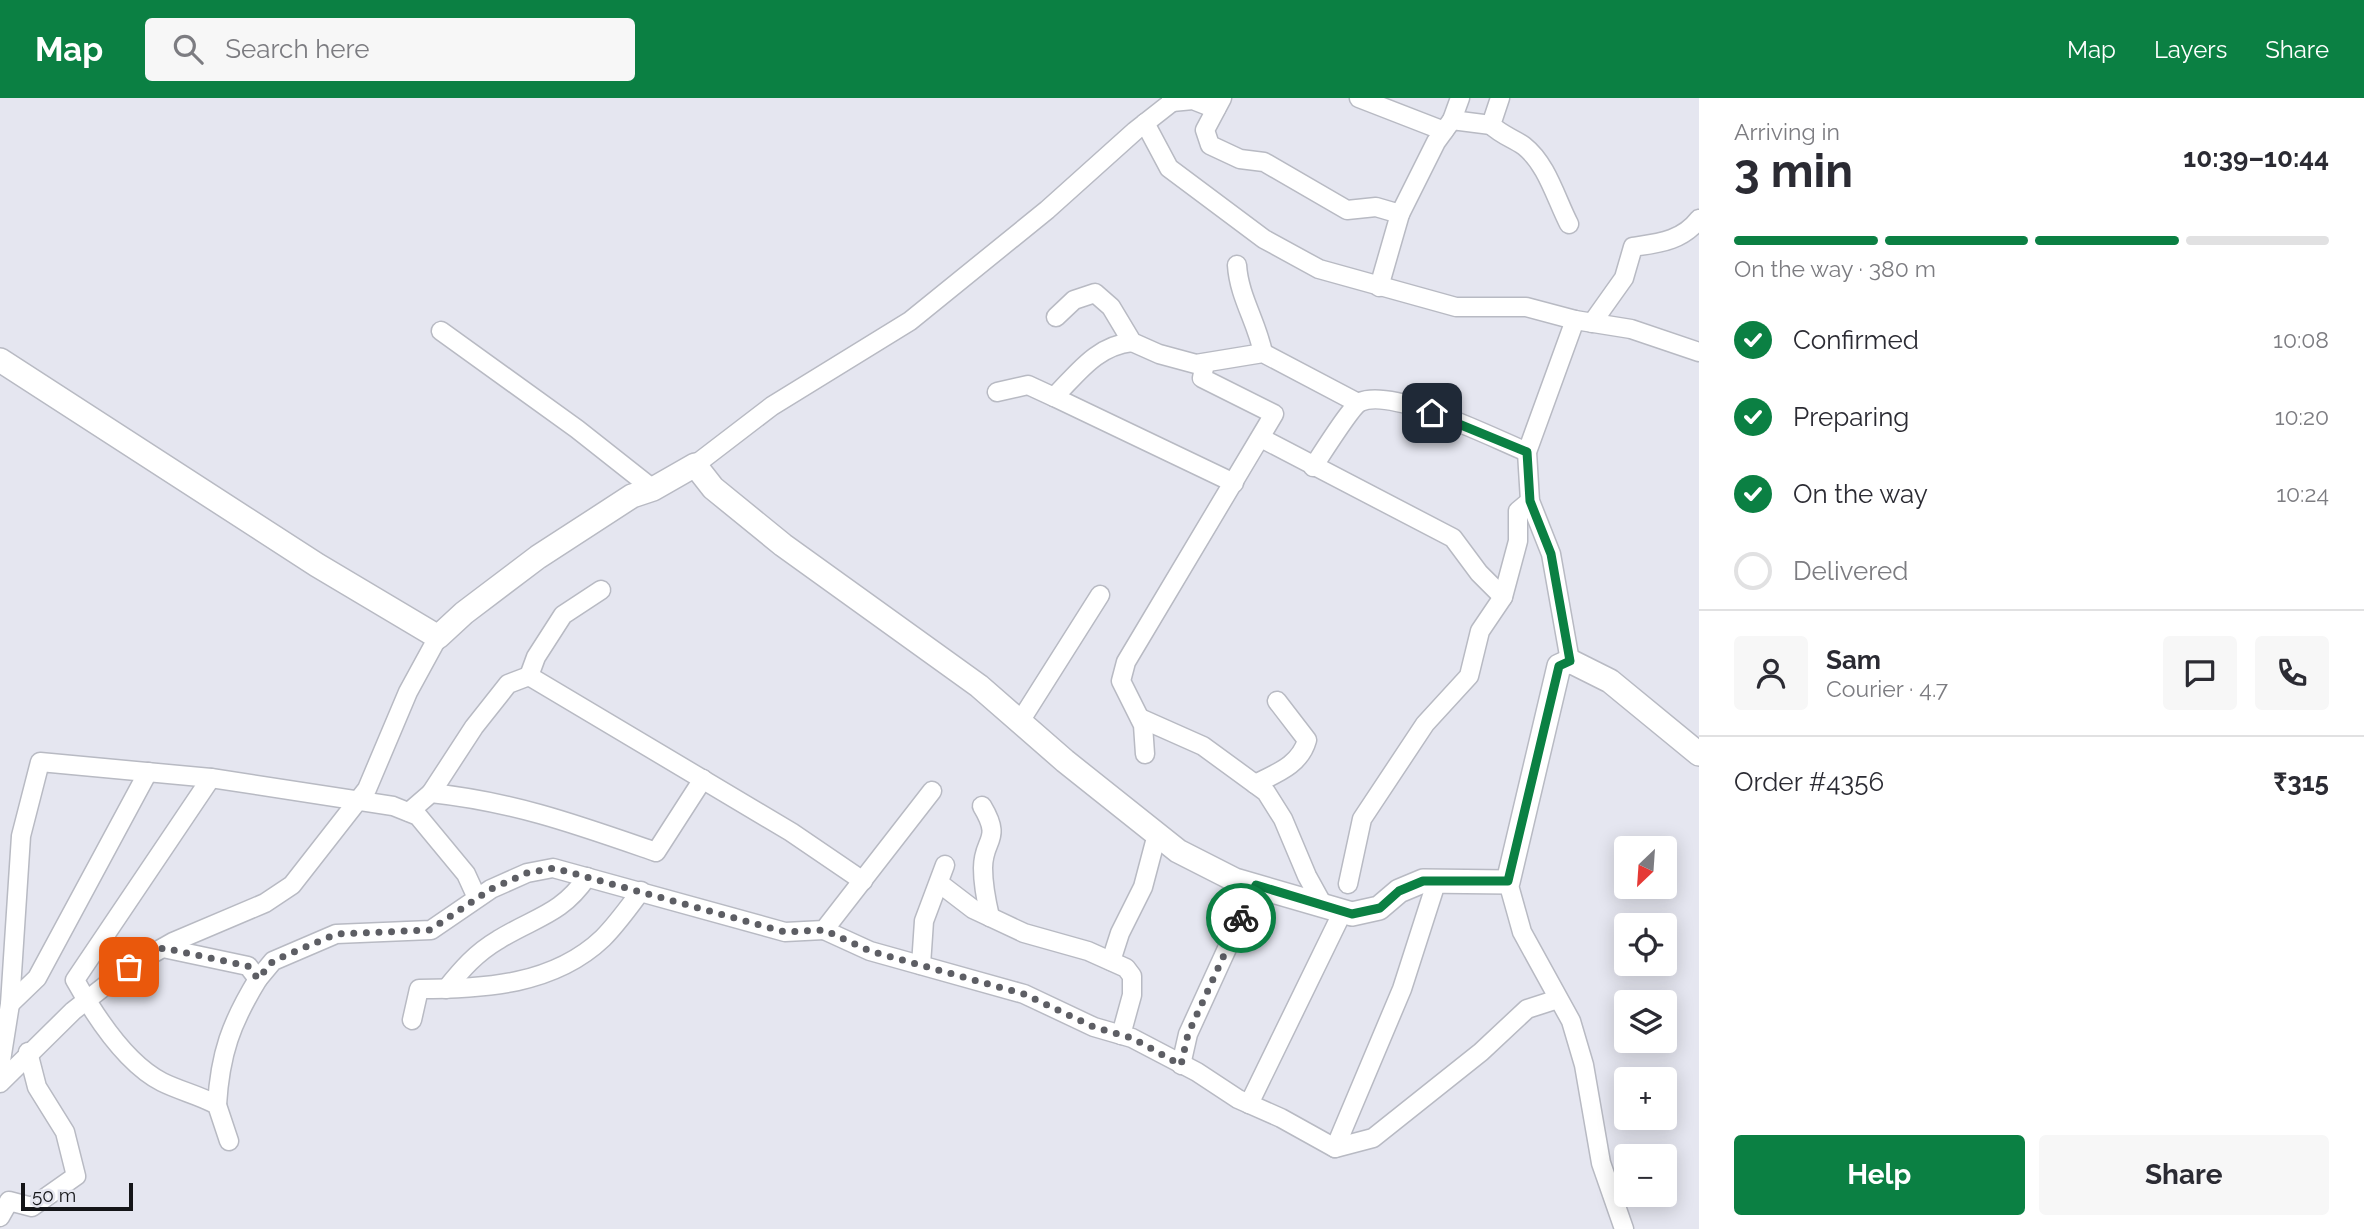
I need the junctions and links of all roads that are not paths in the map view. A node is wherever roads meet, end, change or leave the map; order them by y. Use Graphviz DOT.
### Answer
graph roads {
  1 [pos="1359,98"];
  2 [pos="1460,98"];
  3 [pos="1500,98"];
  4 [pos="1172,100"];
  5 [pos="1219,103"];
  6 [pos="1145,123"];
  7 [pos="1492,125"];
  8 [pos="1448,126"];
  9 [pos="1400,214"];
  10 [pos="1699,219"];
  11 [pos="1569,224"];
  12 [pos="1237,265"];
  13 [pos="1379,287"];
  14 [pos="1056,317"];
  15 [pos="1584,321"];
  16 [pos="441,331"];
  17 [pos="1132,342"];
  18 [pos="1699,352"];
  19 [pos="1263,354"];
  20 [pos="0,360"];
  21 [pos="1205,363"];
  22 [pos="997,392"];
  23 [pos="1054,397"];
  24 [pos="1358,403"];
  25 [pos="1261,438"];
  26 [pos="1527,452"];
  27 [pos="695,465"];
  28 [pos="1313,467"];
  29 [pos="1234,482"];
  30 [pos="653,489"];
  31 [pos="1530,501"];
  32 [pos="601,590"];
  33 [pos="1100,595"];
  34 [pos="1503,597"];
  35 [pos="438,637"];
  36 [pos="1570,661"];
  37 [pos="529,676"];
  38 [pos="1277,701"];
  39 [pos="1140,718"];
  40 [pos="1021,720"];
  41 [pos="1145,754"];
  42 [pos="1699,754"];
  43 [pos="148,772"];
  44 [pos="211,778"];
  45 [pos="703,779"];
  46 [pos="1255,784"];
  47 [pos="932,791"];
  48 [pos="431,793"];
  49 [pos="358,801"];
  50 [pos="982,806"];
  51 [pos="410,812"];
  52 [pos="1157,834"];
  53 [pos="945,865"];
  54 [pos="587,877"];
  55 [pos="1437,880"];
  56 [pos="863,881"];
  57 [pos="1508,881"];
  58 [pos="939,883"];
  59 [pos="1348,884"];
  60 [pos="1256,885"];
  61 [pos="641,891"];
  62 [pos="477,898"];
  63 [pos="1333,908"];
  64 [pos="990,917"];
  65 [pos="824,930"];
  66 [pos="163,948"];
  67 [pos="1111,961"];
  68 [pos="921,965"];
  69 [pos="258,979"];
  70 [pos="446,989"];
  71 [pos="1558,999"];
  72 [pos="86,1000"];
  73 [pos="10,1004"];
  74 [pos="412,1020"];
  75 [pos="1121,1035"];
  76 [pos="28,1052"];
  77 [pos="1181,1065"];
  78 [pos="0,1067"];
  79 [pos="0,1083"];
  80 [pos="1249,1104"];
  81 [pos="217,1105"];
  82 [pos="229,1141"];
  83 [pos="1335,1148"];
  84 [pos="0,1217"];
  85 [pos="1624,1229"];
  1 -- 8 [label="street"];
  2 -- 8 [label="street"];
  3 -- 7 [label="street"];
  4 -- 5 [label="street"];
  4 -- 6 [label="street"];
  5 -- 9 [label="street"];
  6 -- 13 [label="street"];
  6 -- 27 [label="street"];
  7 -- 8 [label="street"];
  7 -- 11 [label="street"];
  8 -- 9 [label="street"];
  9 -- 13 [label="street"];
  10 -- 15 [label="street"];
  12 -- 19 [label="street"];
  13 -- 15 [label="street"];
  14 -- 17 [label="street"];
  15 -- 18 [label="street"];
  15 -- 26 [label="street"];
  16 -- 30 [label="street"];
  17 -- 21 [label="street"];
  17 -- 23 [label="street"];
  19 -- 21 [label="street"];
  19 -- 24 [label="street"];
  20 -- 35 [label="street"];
  21 -- 25 [label="street"];
  22 -- 23 [label="street"];
  23 -- 29 [label="street"];
  24 -- 26 [label="street"];
  24 -- 28 [label="street"];
  25 -- 28 [label="street"];
  25 -- 29 [label="street"];
  26 -- 31 [label="street"];
  27 -- 30 [label="street"];
  27 -- 40 [label="street"];
  28 -- 34 [label="street"];
  29 -- 39 [label="street"];
  30 -- 35 [label="street"];
  31 -- 34 [label="street"];
  31 -- 36 [label="street"];
  32 -- 37 [label="street"];
  33 -- 40 [label="street"];
  34 -- 59 [label="street"];
  35 -- 49 [label="street"];
  36 -- 42 [label="street"];
  36 -- 57 [label="street"];
  37 -- 45 [label="street"];
  37 -- 48 [label="street"];
  38 -- 46 [label="street"];
  39 -- 41 [label="street"];
  39 -- 46 [label="street"];
  40 -- 52 [label="street"];
  43 -- 44 [label="street"];
  43 -- 73 [label="street"];
  43 -- 73 [label="street"];
  44 -- 49 [label="street"];
  44 -- 72 [label="street"];
  45 -- 48 [label="street"];
  45 -- 56 [label="street"];
  46 -- 63 [label="street"];
  47 -- 56 [label="street"];
  48 -- 51 [label="street"];
  49 -- 51 [label="street"];
  49 -- 66 [label="street"];
  50 -- 64 [label="street"];
  51 -- 62 [label="street"];
  52 -- 60 [label="street"];
  52 -- 67 [label="street"];
  53 -- 58 [label="street"];
  54 -- 61 [label="street"];
  54 -- 62 [label="street"];
  54 -- 70 [label="street"];
  55 -- 57 [label="street"];
  55 -- 63 [label="street"];
  55 -- 83 [label="street"];
  56 -- 65 [label="street"];
  57 -- 71 [label="street"];
  58 -- 64 [label="street"];
  58 -- 68 [label="street"];
  60 -- 63 [label="street"];
  60 -- 77 [label="street"];
  61 -- 65 [label="street"];
  61 -- 70 [label="street"];
  62 -- 69 [label="street"];
  63 -- 80 [label="street"];
  64 -- 67 [label="street"];
  65 -- 68 [label="street"];
  66 -- 69 [label="street"];
  66 -- 72 [label="street"];
  67 -- 75 [label="street"];
  68 -- 75 [label="street"];
  69 -- 81 [label="street"];
  70 -- 74 [label="street"];
  71 -- 83 [label="street"];
  71 -- 85 [label="street"];
  72 -- 76 [label="street"];
  72 -- 81 [label="street"];
  73 -- 78 [label="street"];
  75 -- 77 [label="street"];
  76 -- 79 [label="street"];
  76 -- 84 [label="street"];
  77 -- 80 [label="street"];
  80 -- 83 [label="street"];
  81 -- 82 [label="street"];
}
